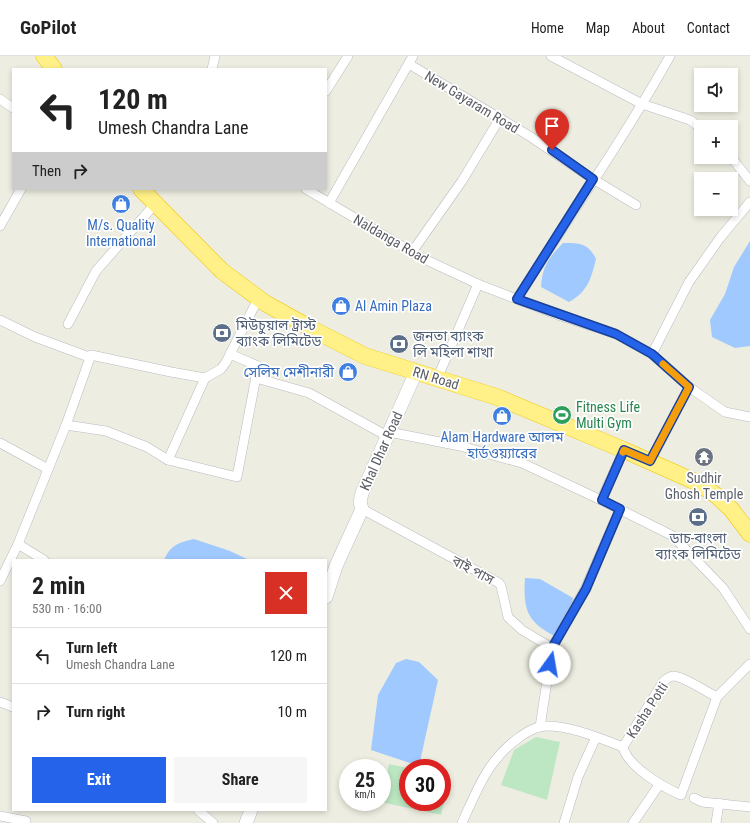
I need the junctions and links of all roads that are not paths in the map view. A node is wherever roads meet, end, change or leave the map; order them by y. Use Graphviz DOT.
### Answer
graph roads {
  1 [pos="44,56"];
  2 [pos="215,56"];
  3 [pos="348,56"];
  4 [pos="551,56"];
  5 [pos="670,56"];
  6 [pos="411,60"];
  7 [pos="53,68"];
  8 [pos="212,68"];
  9 [pos="327,89"];
  10 [pos="0,99"];
  11 [pos="642,104"];
  12 [pos="12,107"];
  13 [pos="500,118"];
  14 [pos="694,123"];
  15 [pos="737,164"];
  16 [pos="593,179"];
  17 [pos="750,181"];
  18 [pos="20,190"];
  19 [pos="308,190"];
  20 [pos="150,195"];
  21 [pos="750,202"];
  22 [pos="329,203"];
  23 [pos="636,205"];
  24 [pos="0,226"];
  25 [pos="412,252"];
  26 [pos="478,284"];
  27 [pos="258,299"];
  28 [pos="517,299"];
  29 [pos="0,320"];
  30 [pos="68,324"];
  31 [pos="230,354"];
  32 [pos="652,354"];
  33 [pos="89,357"];
  34 [pos="416,372"];
  35 [pos="205,378"];
  36 [pos="256,378"];
  37 [pos="437,378"];
  38 [pos="689,387"];
  39 [pos="750,418"];
  40 [pos="66,425"];
  41 [pos="388,434"];
  42 [pos="0,443"];
  43 [pos="624,450"];
  44 [pos="168,460"];
  45 [pos="650,461"];
  46 [pos="48,469"];
  47 [pos="602,500"];
  48 [pos="620,509"];
  49 [pos="362,510"];
  50 [pos="750,534"];
  51 [pos="18,544"];
  52 [pos="42,559"];
  53 [pos="0,581"];
  54 [pos="327,594"];
  55 [pos="750,629"];
  56 [pos="552,648"];
  57 [pos="750,664"];
  58 [pos="717,697"];
  59 [pos="0,702"];
  60 [pos="12,707"];
  61 [pos="540,726"];
  62 [pos="596,737"];
  63 [pos="623,747"];
  64 [pos="659,785"];
  65 [pos="694,798"];
  66 [pos="719,802"];
  67 [pos="750,807"];
  68 [pos="199,811"];
  69 [pos="251,811"];
  70 [pos="0,816"];
  71 [pos="26,823"];
  72 [pos="213,823"];
  73 [pos="246,823"];
  74 [pos="462,823"];
  75 [pos="564,823"];
  76 [pos="633,823"];
  77 [pos="716,823"];
  1 -- 7 [label="highway"];
  2 -- 8 [label="street"];
  3 -- 9 [label="street"];
  4 -- 11 [label="street"];
  5 -- 11 [label="street"];
  6 -- 13 [label="street, New Gayaram Road"];
  6 -- 22 [label="street"];
  10 -- 12 [label="street"];
  11 -- 14 [label="street"];
  11 -- 16 [label="street"];
  13 -- 16 [label="street, New Gayaram Road"];
  13 -- 25 [label="street"];
  15 -- 17 [label="street"];
  16 -- 23 [label="street, New Gayaram Road"];
  16 -- 28 [label="street"];
  18 -- 24 [label="street"];
  19 -- 22 [label="street, Naldanga Road"];
  20 -- 27 [label="highway, RN Road"];
  20 -- 30 [label="street"];
  21 -- 32 [label="street"];
  22 -- 25 [label="street, Naldanga Road"];
  25 -- 26 [label="street, Naldanga Road"];
  26 -- 28 [label="street, Naldanga Road"];
  26 -- 37 [label="street"];
  27 -- 31 [label="street"];
  27 -- 34 [label="highway, RN Road"];
  28 -- 32 [label="street, Naldanga Road"];
  29 -- 33 [label="street"];
  31 -- 35 [label="street"];
  31 -- 36 [label="street"];
  32 -- 38 [label="street, Naldanga Road"];
  33 -- 35 [label="street"];
  33 -- 40 [label="street"];
  34 -- 37 [label="highway, RN Road"];
  34 -- 41 [label="street, Khal Dhar Road"];
  35 -- 44 [label="street"];
  36 -- 41 [label="street"];
  36 -- 44 [label="street"];
  37 -- 43 [label="highway, RN Road"];
  38 -- 39 [label="street, Naldanga Road"];
  38 -- 45 [label="street"];
  40 -- 44 [label="street"];
  40 -- 46 [label="street"];
  41 -- 47 [label="street"];
  41 -- 49 [label="street, Khal Dhar Road"];
  42 -- 46 [label="street"];
  43 -- 45 [label="highway, RN Road"];
  43 -- 47 [label="street"];
  45 -- 50 [label="highway, RN Road"];
  46 -- 51 [label="street"];
  47 -- 48 [label="street"];
  48 -- 55 [label="street"];
  48 -- 56 [label="street"];
  49 -- 54 [label="street, Khal Dhar Road"];
  49 -- 56 [label="street, বাই পাস"];
  51 -- 52 [label="street"];
  51 -- 53 [label="street"];
  56 -- 61 [label="street"];
  57 -- 58 [label="street"];
  58 -- 63 [label="street, Kasha Potti"];
  58 -- 64 [label="street"];
  59 -- 60 [label="street"];
  61 -- 62 [label="street"];
  61 -- 74 [label="street"];
  62 -- 63 [label="street"];
  62 -- 75 [label="street"];
  63 -- 64 [label="street"];
  64 -- 76 [label="street"];
  65 -- 66 [label="street"];
  66 -- 67 [label="street"];
  66 -- 77 [label="street"];
  68 -- 72 [label="street"];
  69 -- 73 [label="street"];
  70 -- 71 [label="street"];
}
